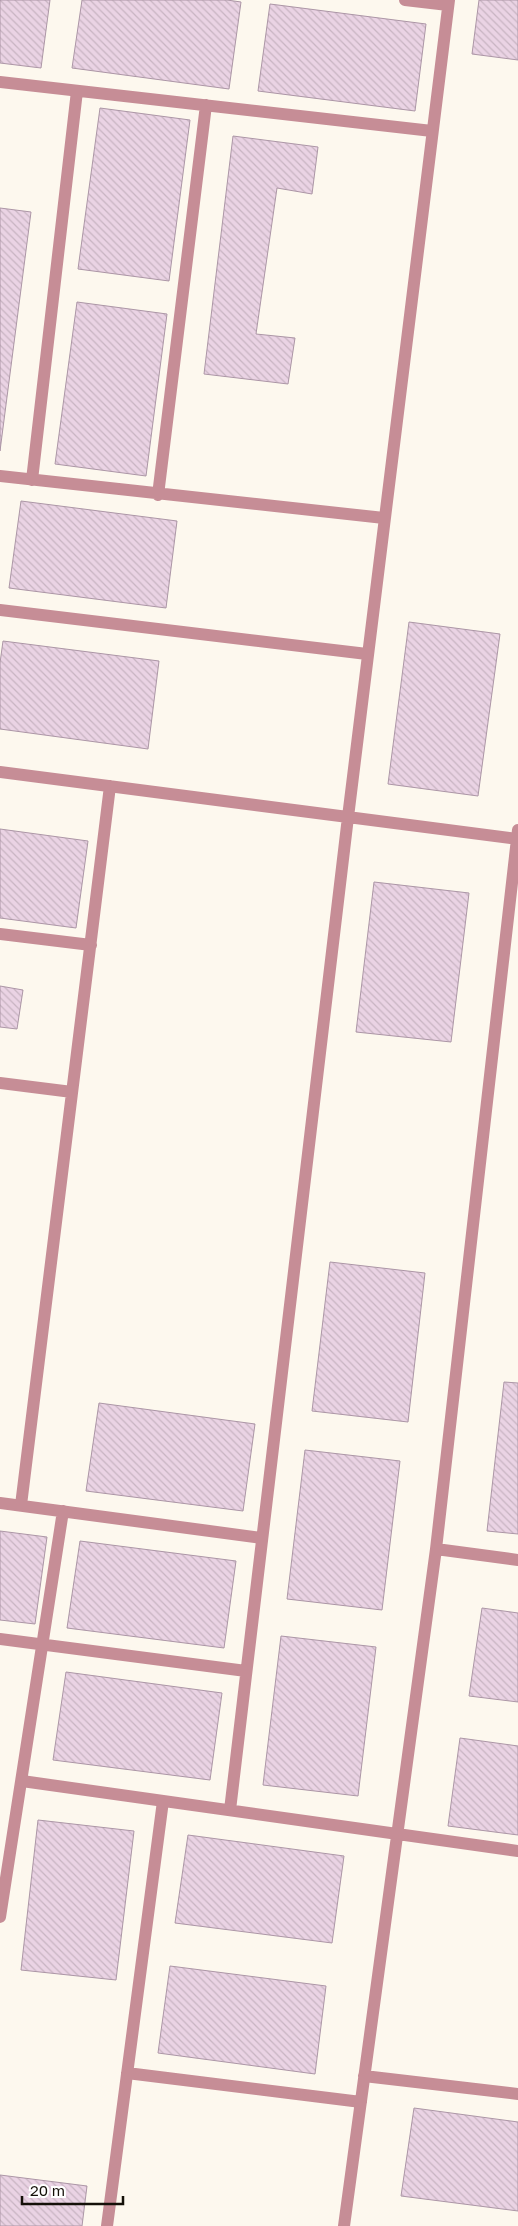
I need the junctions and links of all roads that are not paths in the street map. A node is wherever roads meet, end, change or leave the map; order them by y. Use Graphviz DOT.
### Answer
graph roads {
  1 [pos="405,0"];
  2 [pos="449,3"];
  3 [pos="0,82"];
  4 [pos="77,91"];
  5 [pos="206,105"];
  6 [pos="432,131"];
  7 [pos="0,476"];
  8 [pos="32,480"];
  9 [pos="158,495"];
  10 [pos="384,518"];
  11 [pos="0,610"];
  12 [pos="368,654"];
  13 [pos="0,772"];
  14 [pos="110,786"];
  15 [pos="348,816"];
  16 [pos="518,835"];
  17 [pos="0,934"];
  18 [pos="91,945"];
  19 [pos="0,1082"];
  20 [pos="72,1092"];
  21 [pos="0,1503"];
  22 [pos="21,1505"];
  23 [pos="63,1511"];
  24 [pos="262,1538"];
  25 [pos="436,1549"];
  26 [pos="518,1560"];
  27 [pos="0,1639"];
  28 [pos="42,1645"];
  29 [pos="246,1671"];
  30 [pos="22,1781"];
  31 [pos="162,1801"];
  32 [pos="230,1810"];
  33 [pos="397,1835"];
  34 [pos="518,1851"];
  35 [pos="0,1917"];
  36 [pos="127,2073"];
  37 [pos="364,2076"];
  38 [pos="518,2094"];
  39 [pos="361,2102"];
  40 [pos="107,2226"];
  41 [pos="344,2226"];
  1 -- 2 [label="street"];
  2 -- 6 [label="street"];
  3 -- 4 [label="street"];
  4 -- 5 [label="street"];
  4 -- 8 [label="street"];
  5 -- 6 [label="street"];
  5 -- 9 [label="street"];
  6 -- 10 [label="street"];
  7 -- 8 [label="street"];
  8 -- 9 [label="street"];
  9 -- 10 [label="street"];
  10 -- 12 [label="street"];
  11 -- 12 [label="street"];
  12 -- 15 [label="street"];
  13 -- 14 [label="street"];
  14 -- 15 [label="street"];
  14 -- 18 [label="street"];
  15 -- 16 [label="street"];
  15 -- 24 [label="street"];
  16 -- 25 [label="street"];
  17 -- 18 [label="street"];
  18 -- 20 [label="street"];
  19 -- 20 [label="street"];
  20 -- 22 [label="street"];
  21 -- 22 [label="street"];
  22 -- 23 [label="street"];
  23 -- 24 [label="street"];
  23 -- 28 [label="street"];
  24 -- 29 [label="street"];
  25 -- 26 [label="street"];
  25 -- 33 [label="street"];
  27 -- 28 [label="street"];
  28 -- 29 [label="street"];
  28 -- 30 [label="street"];
  29 -- 32 [label="street"];
  30 -- 31 [label="street"];
  30 -- 35 [label="street"];
  31 -- 32 [label="street"];
  31 -- 36 [label="street"];
  32 -- 33 [label="street"];
  33 -- 34 [label="street"];
  33 -- 37 [label="street"];
  36 -- 39 [label="street"];
  36 -- 40 [label="street"];
  37 -- 38 [label="street"];
  37 -- 39 [label="street"];
  39 -- 41 [label="street"];
}
